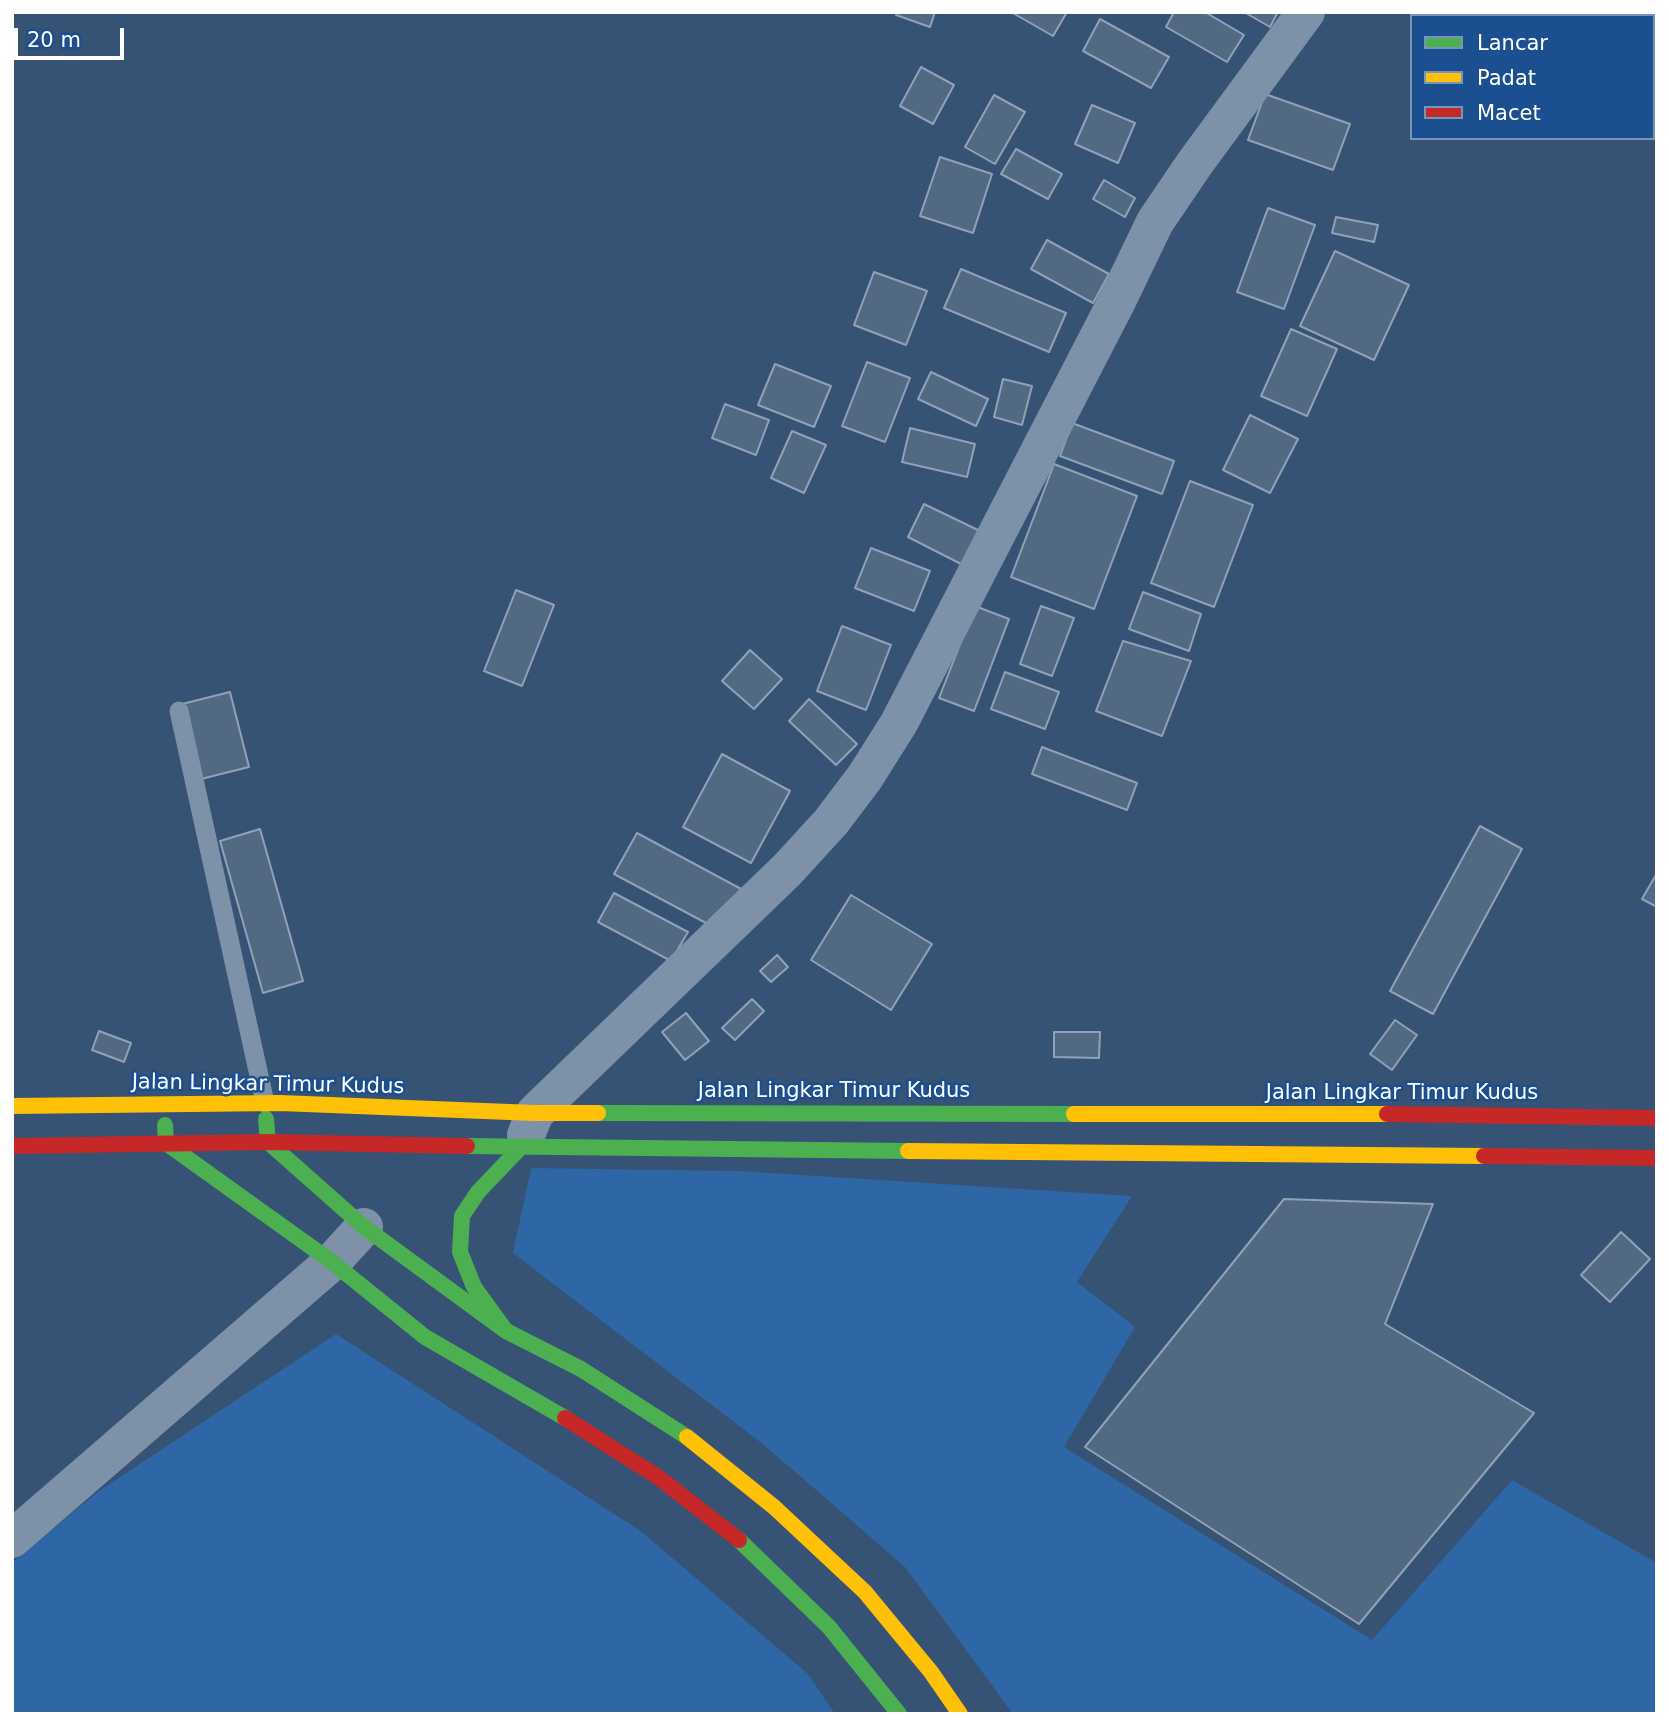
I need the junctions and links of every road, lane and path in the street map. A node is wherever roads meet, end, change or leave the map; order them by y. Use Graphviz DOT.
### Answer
graph roads {
  1 [pos="1306,12"];
  2 [pos="179,711"];
  3 [pos="265,1103"];
  4 [pos="165,1104"];
  5 [pos="12,1106"];
  6 [pos="1657,1118"];
  7 [pos="528,1130"];
  8 [pos="268,1142"];
  9 [pos="166,1143"];
  10 [pos="12,1146"];
  11 [pos="1657,1158"];
  12 [pos="365,1227"];
  13 [pos="332,1262"];
  14 [pos="506,1331"];
  15 [pos="12,1539"];
  16 [pos="899,1714"];
  17 [pos="960,1714"];
  1 -- 7 [label="street"];
  2 -- 3 [label="lane"];
  3 -- 4 [label="main road, Jalan Lingkar Timur Kudus"];
  3 -- 7 [label="main road, Jalan Lingkar Timur Kudus"];
  3 -- 8 [label="main road"];
  4 -- 5 [label="main road, Jalan Lingkar Timur Kudus"];
  4 -- 9 [label="main road"];
  6 -- 7 [label="main road, Jalan Lingkar Timur Kudus"];
  7 -- 8 [label="main road, Jalan Lingkar Timur Kudus"];
  7 -- 11 [label="main road, Jalan Lingkar Timur Kudus"];
  7 -- 14 [label="main road"];
  8 -- 9 [label="main road, Jalan Lingkar Timur Kudus"];
  8 -- 12 [label="main road"];
  9 -- 10 [label="main road, Jalan Lingkar Timur Kudus"];
  9 -- 13 [label="main road"];
  12 -- 13 [label="street"];
  12 -- 14 [label="main road"];
  13 -- 15 [label="street"];
  13 -- 16 [label="main road"];
  14 -- 17 [label="main road"];
}
